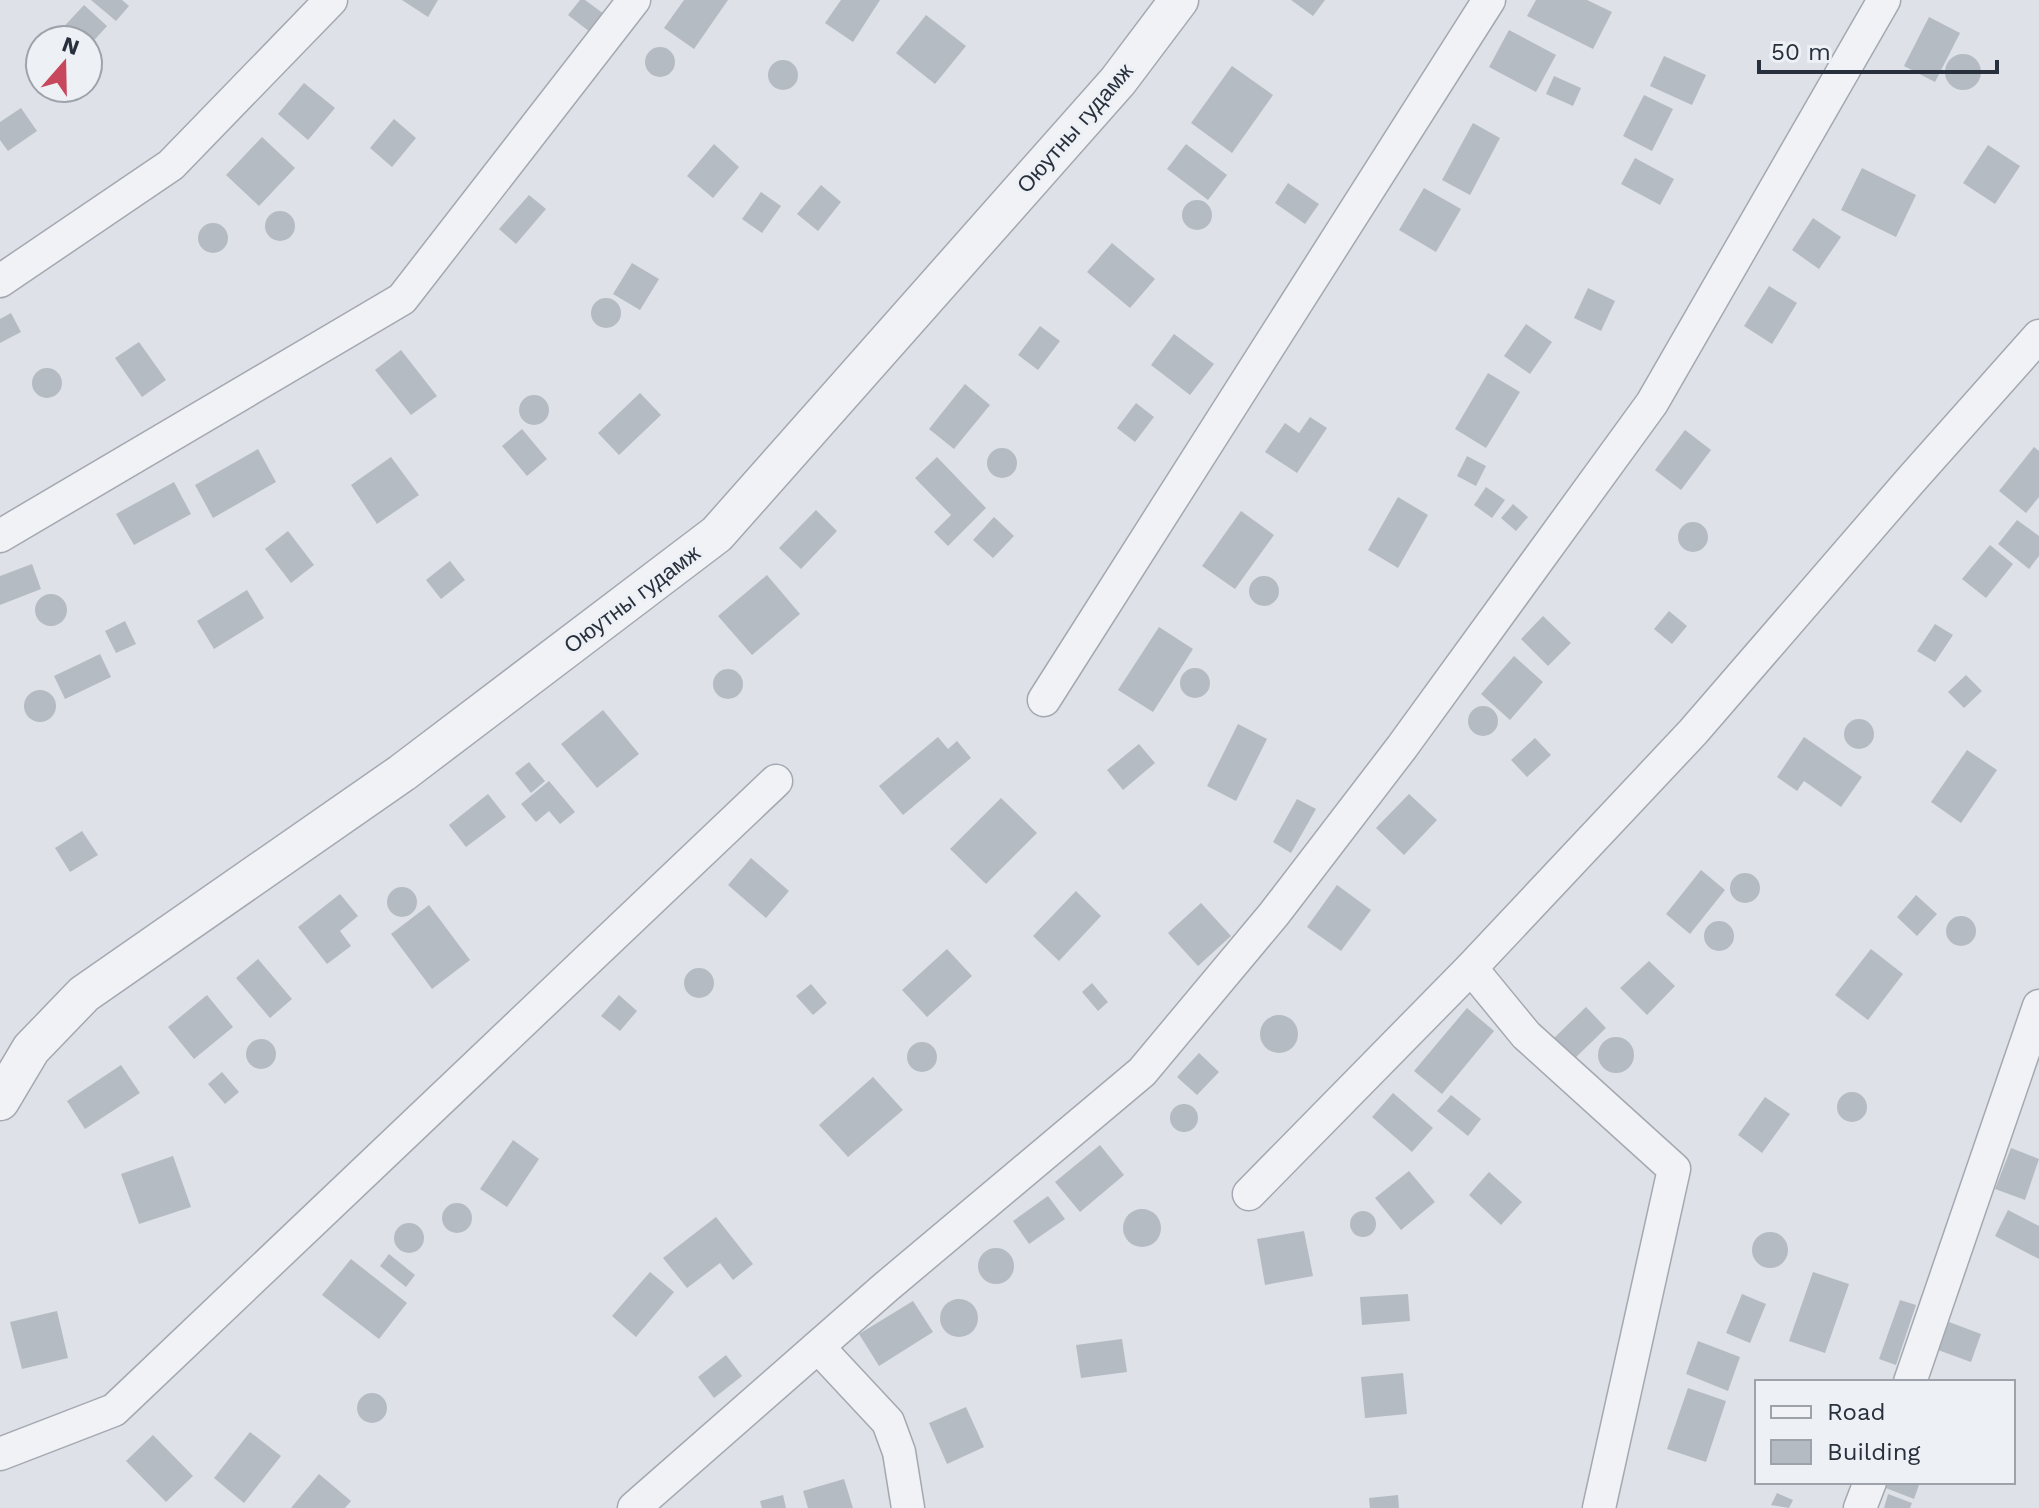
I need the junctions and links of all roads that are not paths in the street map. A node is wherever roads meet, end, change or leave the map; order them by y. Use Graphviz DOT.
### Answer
graph roads {
  1 [pos="331,0"];
  2 [pos="634,0"];
  3 [pos="1179,0"];
  4 [pos="1489,0"];
  5 [pos="1884,0"];
  6 [pos="0,281"];
  7 [pos="2039,336"];
  8 [pos="0,536"];
  9 [pos="1044,700"];
  10 [pos="776,781"];
  11 [pos="1471,968"];
  12 [pos="2039,1006"];
  13 [pos="0,1101"];
  14 [pos="1249,1194"];
  15 [pos="818,1347"];
  16 [pos="1911,1380"];
  17 [pos="0,1454"];
  18 [pos="1869,1484"];
  19 [pos="634,1508"];
  20 [pos="908,1508"];
  21 [pos="1599,1508"];
  22 [pos="1860,1508"];
  1 -- 6 [label="street"];
  2 -- 8 [label="street"];
  3 -- 13 [label="street, Оюутны гудамж"];
  4 -- 9 [label="street"];
  5 -- 15 [label="street"];
  7 -- 11 [label="street"];
  10 -- 17 [label="street"];
  11 -- 14 [label="street"];
  11 -- 21 [label="street"];
  12 -- 16 [label="street"];
  15 -- 19 [label="street"];
  15 -- 20 [label="street"];
  18 -- 22 [label="street"];
}
